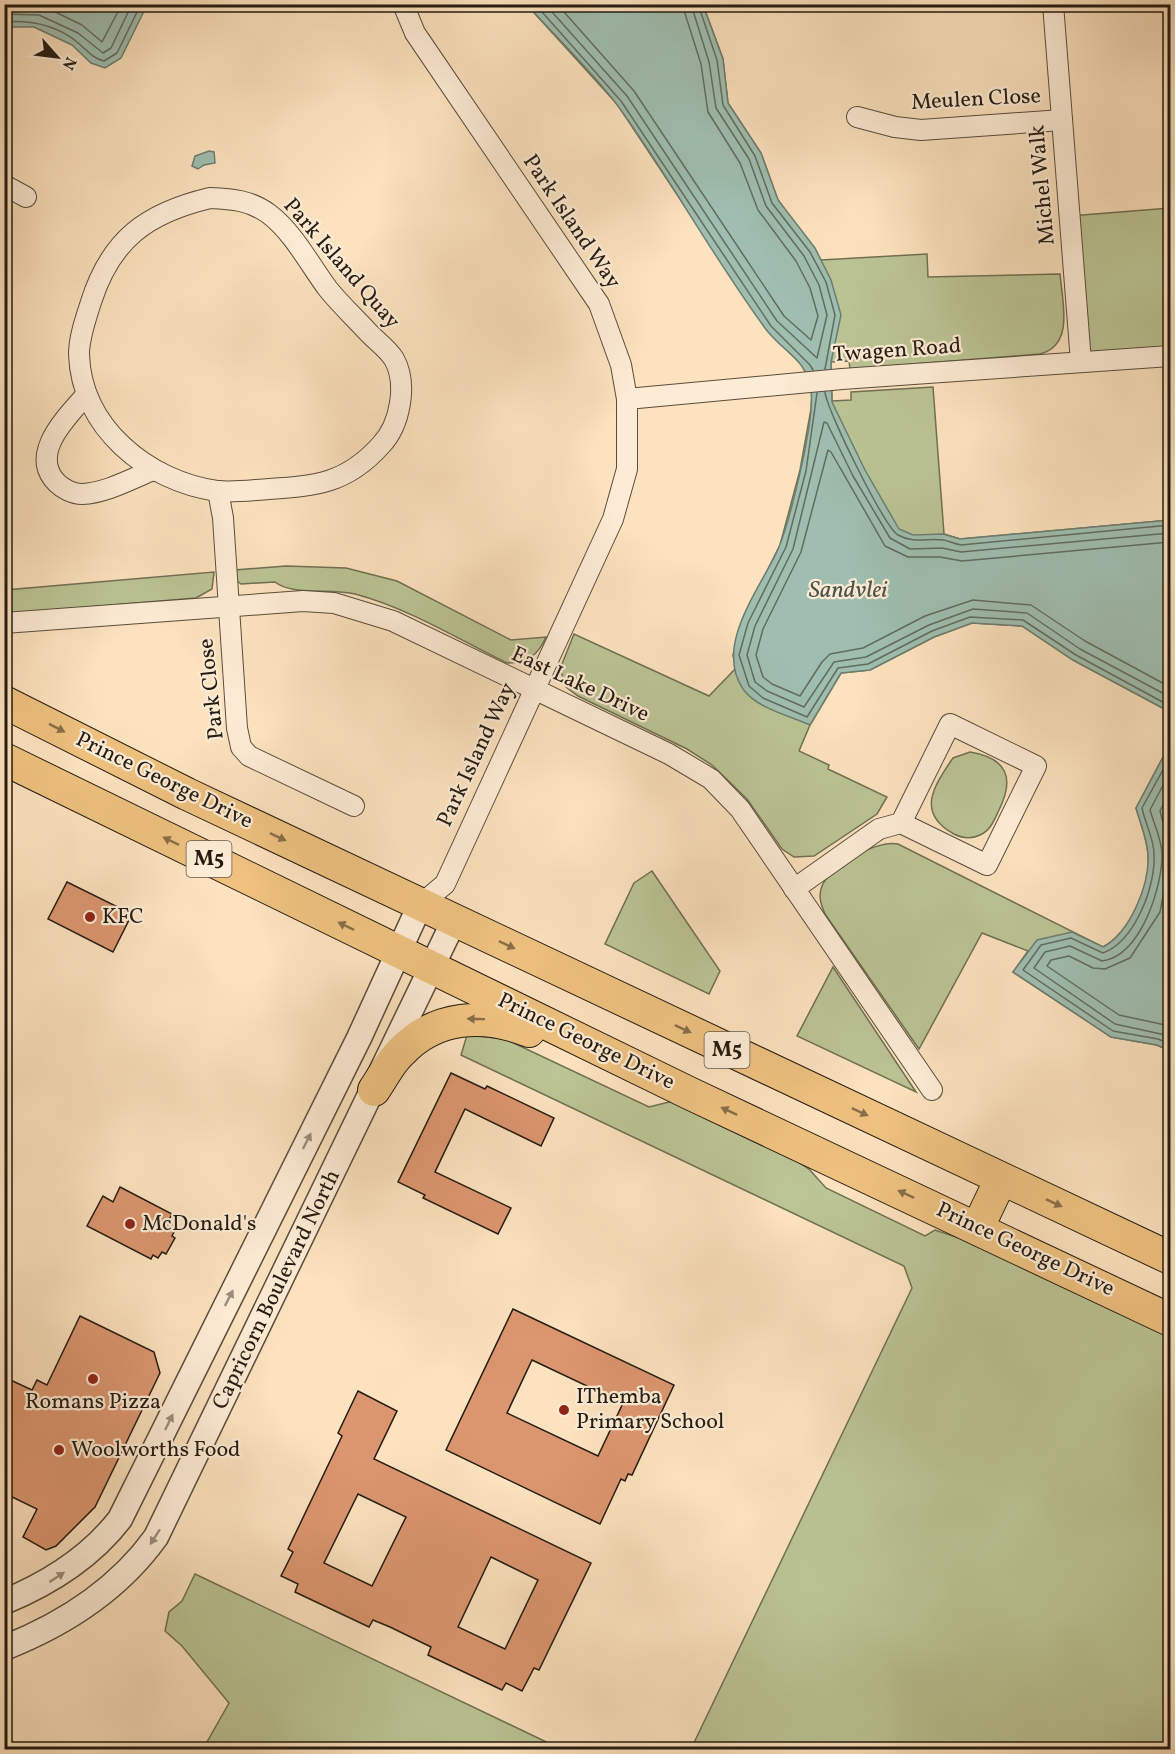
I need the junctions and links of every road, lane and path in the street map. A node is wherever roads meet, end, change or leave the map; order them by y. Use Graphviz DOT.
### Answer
graph roads {
  1 [pos="403,4"];
  2 [pos="1053,4"];
  3 [pos="857,117"];
  4 [pos="1062,120"];
  5 [pos="4,185"];
  6 [pos="26,197"];
  7 [pos="1170,356"];
  8 [pos="1081,362"];
  9 [pos="86,395"];
  10 [pos="627,399"];
  11 [pos="153,470"];
  12 [pos="218,491"];
  13 [pos="228,607"];
  14 [pos="4,623"];
  15 [pos="534,689"];
  16 [pos="4,702"];
  17 [pos="4,759"];
  18 [pos="354,806"];
  19 [pos="901,823"];
  20 [pos="445,884"];
  21 [pos="794,889"];
  22 [pos="420,904"];
  23 [pos="454,921"];
  24 [pos="399,951"];
  25 [pos="433,968"];
  26 [pos="374,1090"];
  27 [pos="932,1090"];
  28 [pos="689,1093"];
  29 [pos="1001,1179"];
  30 [pos="978,1227"];
  31 [pos="1170,1258"];
  32 [pos="1170,1320"];
  33 [pos="4,1602"];
  34 [pos="4,1648"];
  1 -- 10 [label="street, Park Island Way"];
  2 -- 4 [label="street, Michel Walk"];
  3 -- 4 [label="street, Meulen Close"];
  4 -- 8 [label="street, Michel Walk"];
  5 -- 6 [label="street"];
  7 -- 8 [label="street, Twagen Road"];
  8 -- 10 [label="street, Twagen Road"];
  9 -- 11 [label="street, Park Island Quay"];
  9 -- 11 [label="street"];
  9 -- 12 [label="street, Park Island Quay"];
  10 -- 15 [label="street, Park Island Way"];
  11 -- 12 [label="street, Park Island Quay"];
  12 -- 13 [label="street"];
  13 -- 14 [label="street, East Lake Drive"];
  13 -- 15 [label="street, East Lake Drive"];
  13 -- 18 [label="street, Park Close"];
  15 -- 20 [label="street, Park Island Way"];
  15 -- 21 [label="street, East Lake Drive"];
  16 -- 22 [label="main road, Prince George Drive / M5, one-way"];
  24 -- 17 [label="main road, Prince George Drive / M5, one-way"];
  19 -- 19 [label="street"];
  19 -- 21 [label="street"];
  20 -- 22 [label="street, Park Island Way"];
  20 -- 23 [label="street"];
  21 -- 27 [label="street, East Lake Drive"];
  22 -- 23 [label="main road, Prince George Drive / M5"];
  22 -- 24 [label="street, Capricorn Boulevard North"];
  23 -- 25 [label="street, Capricorn Boulevard North"];
  23 -- 29 [label="main road, Prince George Drive / M5, one-way"];
  24 -- 25 [label="main road, Prince George Drive / M5"];
  33 -- 24 [label="street, Capricorn Boulevard North, one-way"];
  25 -- 26 [label="street, Capricorn Boulevard North"];
  25 -- 28 [label="main road, Prince George Drive / M5"];
  28 -- 26 [label="main road, one-way"];
  26 -- 34 [label="street, Capricorn Boulevard North, one-way"];
  30 -- 28 [label="main road, Prince George Drive / M5, one-way"];
  29 -- 30 [label="main road"];
  29 -- 31 [label="main road, Prince George Drive / M5, one-way"];
  30 -- 32 [label="main road, Prince George Drive / M5"];
}
